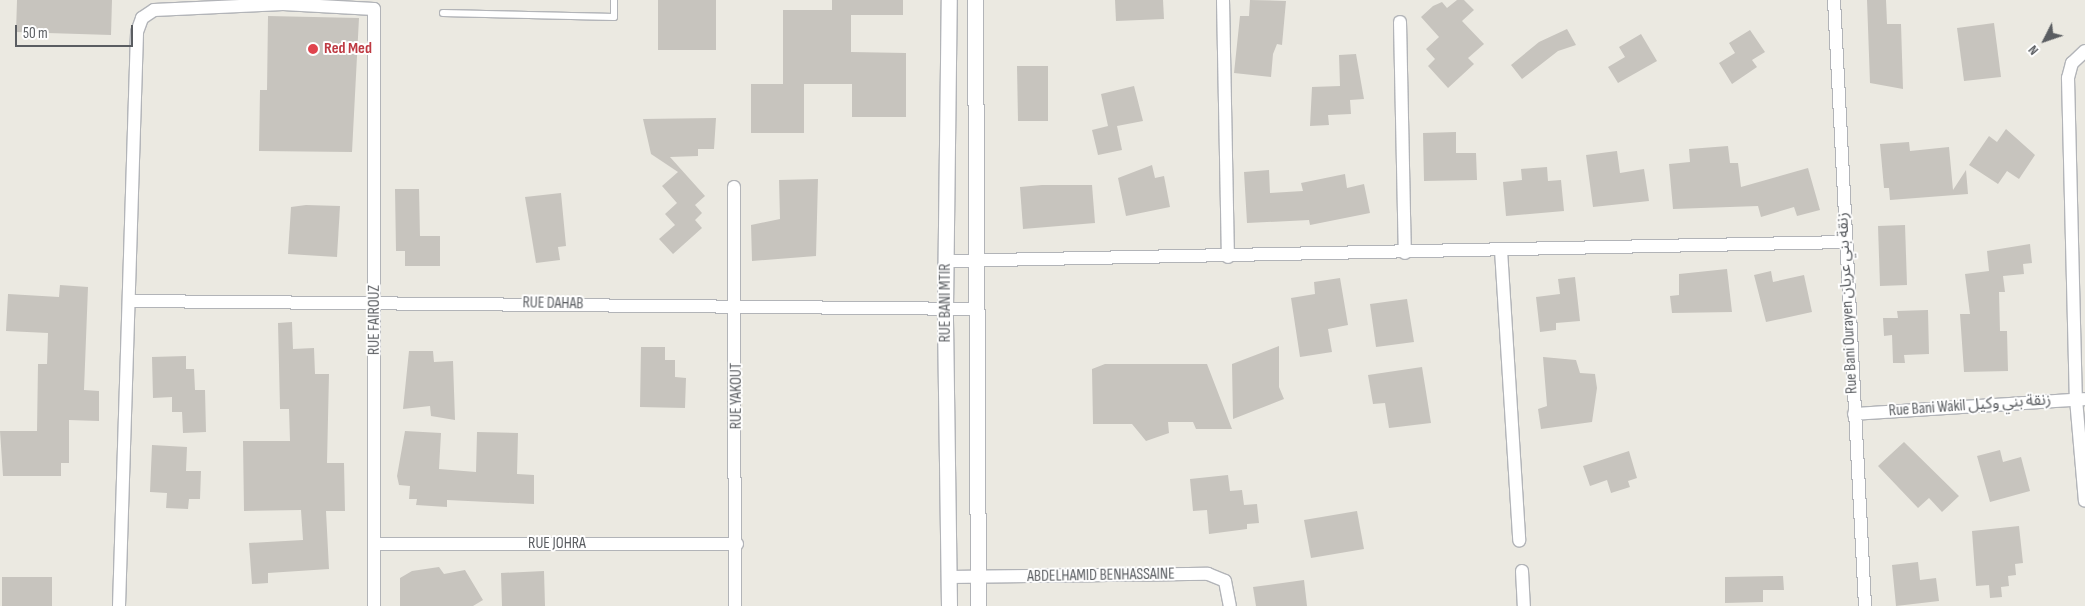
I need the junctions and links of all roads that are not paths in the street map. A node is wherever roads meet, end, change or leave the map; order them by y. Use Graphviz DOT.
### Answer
graph roads {
  1 [pos="614,0"];
  2 [pos="949,0"];
  3 [pos="975,0"];
  4 [pos="1223,0"];
  5 [pos="1834,0"];
  6 [pos="375,5"];
  7 [pos="443,13"];
  8 [pos="1400,22"];
  9 [pos="2085,51"];
  10 [pos="734,187"];
  11 [pos="1844,242"];
  12 [pos="1501,250"];
  13 [pos="1405,253"];
  14 [pos="1228,257"];
  15 [pos="946,261"];
  16 [pos="977,261"];
  17 [pos="131,301"];
  18 [pos="375,301"];
  19 [pos="737,306"];
  20 [pos="945,308"];
  21 [pos="975,309"];
  22 [pos="2081,399"];
  23 [pos="1854,414"];
  24 [pos="2085,501"];
  25 [pos="1519,540"];
  26 [pos="376,544"];
  27 [pos="737,544"];
  28 [pos="1522,571"];
  29 [pos="949,577"];
  30 [pos="977,578"];
  31 [pos="119,606"];
  32 [pos="374,606"];
  33 [pos="735,606"];
  34 [pos="949,606"];
  35 [pos="978,606"];
  36 [pos="1230,606"];
  37 [pos="1524,606"];
  38 [pos="1865,606"];
  1 -- 7 [label="lane"];
  2 -- 15 [label="street, RUE BANI MTIR"];
  3 -- 16 [label="street, RUE BANI MTIR"];
  4 -- 14 [label="street"];
  5 -- 11 [label="street, Rue Bani Ourayen زنقة بني عريان"];
  6 -- 17 [label="street"];
  6 -- 18 [label="street, RUE FAIROUZ"];
  8 -- 13 [label="street"];
  9 -- 22 [label="street"];
  10 -- 19 [label="street, RUE YAKOUT"];
  11 -- 12 [label="street"];
  11 -- 23 [label="street, Rue Bani Ourayen زنقة بني عريان"];
  12 -- 13 [label="street"];
  12 -- 25 [label="street"];
  13 -- 14 [label="street"];
  14 -- 16 [label="street"];
  15 -- 16 [label="street"];
  15 -- 20 [label="street, RUE BANI MTIR"];
  16 -- 21 [label="street, RUE BANI MTIR"];
  17 -- 18 [label="street, RUE DAHAB"];
  17 -- 31 [label="street"];
  18 -- 19 [label="street, RUE DAHAB"];
  18 -- 26 [label="street, RUE FAIROUZ"];
  19 -- 20 [label="street, RUE DAHAB"];
  19 -- 27 [label="street, RUE YAKOUT"];
  20 -- 21 [label="street, RUE DAHAB"];
  20 -- 29 [label="street, RUE BANI MTIR"];
  21 -- 30 [label="street, RUE BANI MTIR"];
  22 -- 23 [label="street, Rue Bani Wakil زنقة بني وكيل"];
  22 -- 24 [label="street"];
  23 -- 38 [label="street, Rue Bani Ourayen زنقة بني عريان"];
  26 -- 27 [label="street, RUE JOHRA"];
  26 -- 32 [label="street, RUE FAIROUZ"];
  27 -- 33 [label="street, RUE YAKOUT"];
  28 -- 37 [label="street"];
  29 -- 30 [label="street, ABDELHAMID BENHASSAINE"];
  29 -- 34 [label="street, RUE BANI MTIR"];
  30 -- 35 [label="street, RUE BANI MTIR"];
  30 -- 36 [label="street, ABDELHAMID BENHASSAINE"];
}
